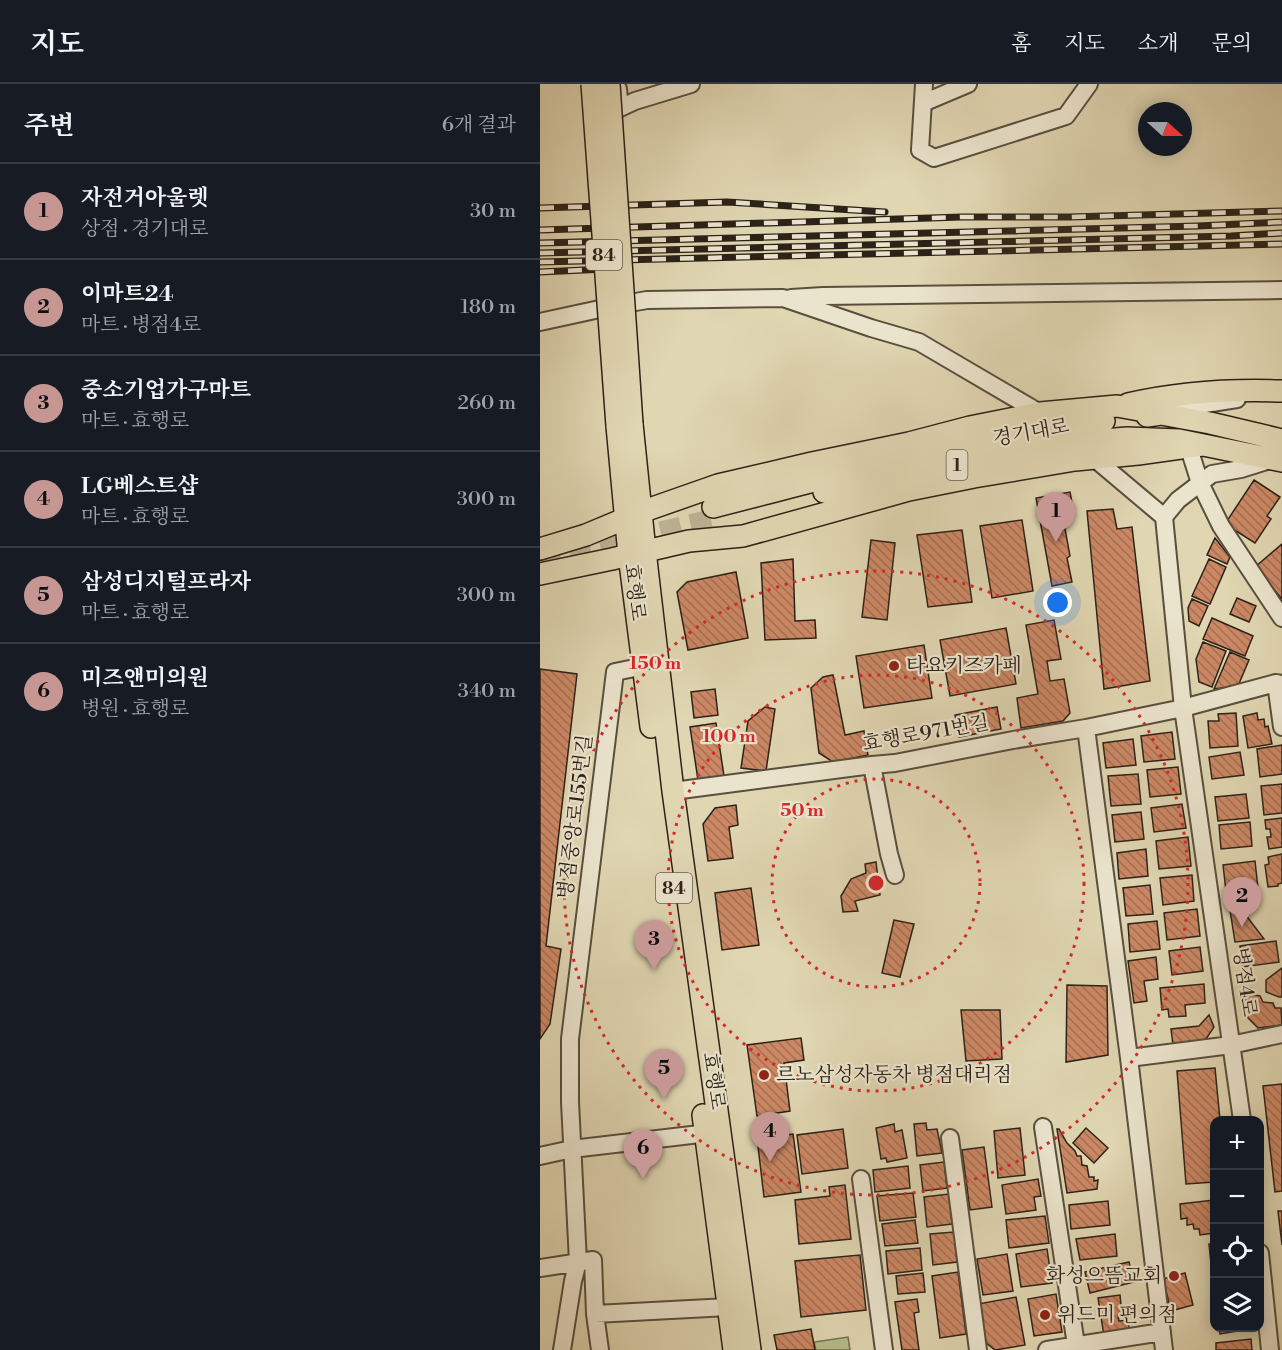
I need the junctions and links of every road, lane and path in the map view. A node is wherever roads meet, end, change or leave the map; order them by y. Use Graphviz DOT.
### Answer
graph roads {
  1 [pos="592,84"];
  2 [pos="609,84"];
  3 [pos="618,84"];
  4 [pos="691,84"];
  5 [pos="924,84"];
  6 [pos="968,84"];
  7 [pos="1089,84"];
  8 [pos="923,103"];
  9 [pos="1282,290"];
  10 [pos="783,298"];
  11 [pos="540,322"];
  12 [pos="1282,391"];
  13 [pos="1117,406"];
  14 [pos="1040,413"];
  15 [pos="1161,414"];
  16 [pos="624,425"];
  17 [pos="1192,444"];
  18 [pos="1280,453"];
  19 [pos="1094,458"];
  20 [pos="1200,483"];
  21 [pos="633,515"];
  22 [pos="1164,518"];
  23 [pos="540,549"];
  24 [pos="637,553"];
  25 [pos="540,574"];
  26 [pos="1282,618"];
  27 [pos="651,664"];
  28 [pos="1279,683"];
  29 [pos="1183,708"];
  30 [pos="1282,727"];
  31 [pos="1086,728"];
  32 [pos="872,765"];
  33 [pos="674,791"];
  34 [pos="895,875"];
  35 [pos="1282,1034"];
  36 [pos="1232,1045"];
  37 [pos="1129,1058"];
  38 [pos="1241,1116"];
  39 [pos="1042,1126"];
  40 [pos="713,1132"];
  41 [pos="950,1138"];
  42 [pos="572,1149"];
  43 [pos="540,1156"];
  44 [pos="861,1179"];
  45 [pos="578,1262"];
  46 [pos="540,1268"];
  47 [pos="1263,1278"];
  48 [pos="728,1307"];
  49 [pos="595,1314"];
  50 [pos="1162,1332"];
  51 [pos="1076,1346"];
  52 [pos="562,1350"];
  53 [pos="600,1350"];
  54 [pos="734,1350"];
  55 [pos="750,1350"];
  56 [pos="884,1350"];
  57 [pos="978,1350"];
  58 [pos="1047,1350"];
  59 [pos="1164,1350"];
  60 [pos="1270,1350"];
  1 -- 16 [label="main road, 효행로 / 84, bridge"];
  2 -- 16 [label="main road, 84, bridge"];
  3 -- 4 [label="street"];
  5 -- 8 [label="street"];
  6 -- 8 [label="street"];
  7 -- 8 [label="street"];
  9 -- 10 [label="street"];
  10 -- 11 [label="street"];
  10 -- 14 [label="street"];
  12 -- 13 [label="main road"];
  12 -- 15 [label="street"];
  13 -- 14 [label="main road"];
  13 -- 15 [label="main road"];
  14 -- 21 [label="main road"];
  15 -- 17 [label="main road, 경기대로 / 1"];
  15 -- 18 [label="main road, 경기대로 / 1"];
  16 -- 21 [label="main road, 효행로 / 84"];
  17 -- 18 [label="main road, 경기대로 / 1"];
  17 -- 19 [label="main road, 경기대로"];
  17 -- 20 [label="street"];
  18 -- 20 [label="street"];
  19 -- 22 [label="street"];
  19 -- 24 [label="main road, 경기대로"];
  20 -- 22 [label="street"];
  20 -- 26 [label="street"];
  21 -- 23 [label="main road"];
  21 -- 24 [label="main road, 효행로 / 84"];
  22 -- 29 [label="street, 병점4로"];
  24 -- 25 [label="main road, 경기대로"];
  24 -- 27 [label="main road, 효행로 / 84"];
  27 -- 33 [label="main road, 효행로 / 84"];
  27 -- 40 [label="main road, 효행로 / 84"];
  27 -- 42 [label="street, 병점중앙로155번길"];
  28 -- 29 [label="street"];
  28 -- 30 [label="street"];
  29 -- 31 [label="street, 효행로971번길"];
  29 -- 36 [label="street, 병점4로"];
  31 -- 32 [label="street, 효행로971번길"];
  31 -- 37 [label="street"];
  32 -- 33 [label="street, 효행로971번길"];
  32 -- 34 [label="street"];
  33 -- 40 [label="main road, 효행로 / 84"];
  35 -- 36 [label="street"];
  36 -- 37 [label="street"];
  36 -- 38 [label="street, 병점4로"];
  37 -- 50 [label="street"];
  39 -- 51 [label="street"];
  40 -- 42 [label="street, 효행로"];
  40 -- 48 [label="main road, 효행로 / 84"];
  40 -- 55 [label="main road, 효행로 / 84"];
  41 -- 57 [label="street"];
  42 -- 43 [label="street, 효행로"];
  42 -- 45 [label="street, 병점중앙로155번길"];
  44 -- 56 [label="street"];
  45 -- 46 [label="street"];
  45 -- 49 [label="street"];
  45 -- 52 [label="street, 병점중앙로155번길"];
  47 -- 60 [label="street"];
  48 -- 49 [label="street"];
  48 -- 54 [label="main road, 효행로 / 84"];
  49 -- 53 [label="street"];
  50 -- 51 [label="street"];
  50 -- 59 [label="street"];
  51 -- 58 [label="street"];
}
